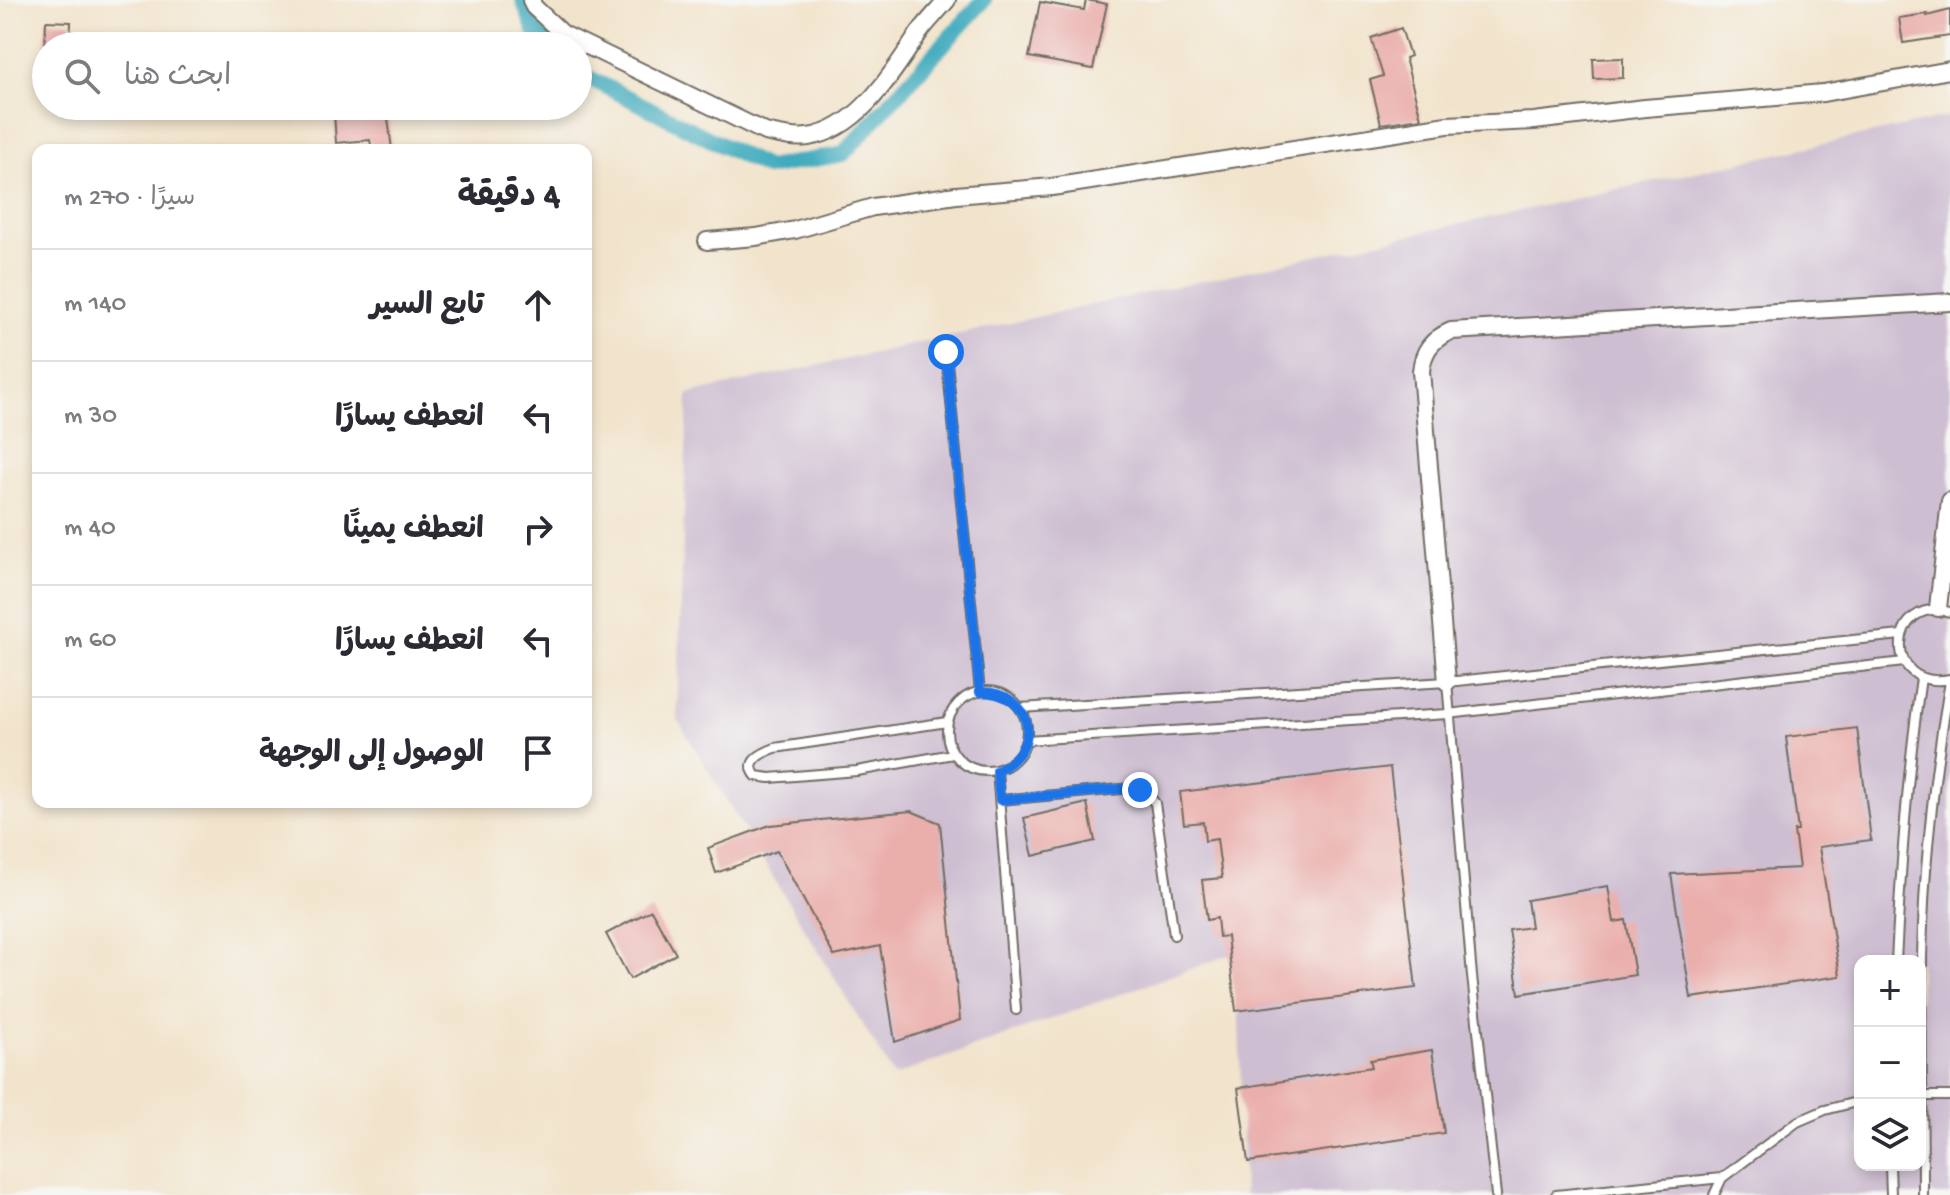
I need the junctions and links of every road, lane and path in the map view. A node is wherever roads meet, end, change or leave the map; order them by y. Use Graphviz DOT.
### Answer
graph roads {
  1 [pos="531,0"];
  2 [pos="947,0"];
  3 [pos="561,32"];
  4 [pos="592,48"];
  5 [pos="1950,70"];
  6 [pos="707,241"];
  7 [pos="1950,302"];
  8 [pos="946,352"];
  9 [pos="1950,501"];
  10 [pos="1944,610"];
  11 [pos="1901,635"];
  12 [pos="1904,662"];
  13 [pos="1921,678"];
  14 [pos="1950,680"];
  15 [pos="1447,682"];
  16 [pos="980,692"];
  17 [pos="1020,708"];
  18 [pos="1448,714"];
  19 [pos="947,722"];
  20 [pos="1026,740"];
  21 [pos="953,754"];
  22 [pos="997,771"];
  23 [pos="1000,800"];
  24 [pos="1174,935"];
  25 [pos="1896,955"];
  26 [pos="1016,1010"];
  27 [pos="1922,1027"];
  28 [pos="1926,1096"];
  29 [pos="1950,1096"];
  30 [pos="1921,1099"];
  31 [pos="1854,1103"];
  32 [pos="1890,1171"];
  33 [pos="1722,1178"];
  34 [pos="1496,1195"];
  35 [pos="1556,1195"];
  36 [pos="1714,1195"];
  37 [pos="1891,1195"];
  38 [pos="1923,1195"];
  1 -- 3 [label="street"];
  2 -- 4 [label="street"];
  5 -- 6 [label="street"];
  7 -- 15 [label="street"];
  8 -- 16 [label="lane"];
  9 -- 10 [label="street"];
  10 -- 11 [label="lane"];
  11 -- 12 [label="lane"];
  11 -- 15 [label="lane"];
  12 -- 13 [label="lane"];
  12 -- 18 [label="lane"];
  13 -- 14 [label="lane"];
  13 -- 25 [label="lane"];
  14 -- 27 [label="lane"];
  15 -- 17 [label="lane"];
  15 -- 18 [label="lane"];
  16 -- 17 [label="lane"];
  16 -- 19 [label="lane"];
  17 -- 20 [label="lane"];
  18 -- 20 [label="lane"];
  18 -- 34 [label="lane"];
  19 -- 21 [label="lane"];
  19 -- 21 [label="lane"];
  20 -- 22 [label="lane"];
  21 -- 22 [label="lane"];
  22 -- 23 [label="lane"];
  23 -- 24 [label="lane"];
  23 -- 26 [label="lane"];
  28 -- 29 [label="lane"];
  30 -- 38 [label="lane"];
  31 -- 33 [label="lane"];
  32 -- 37 [label="lane"];
  33 -- 35 [label="lane"];
  33 -- 36 [label="lane"];
}
